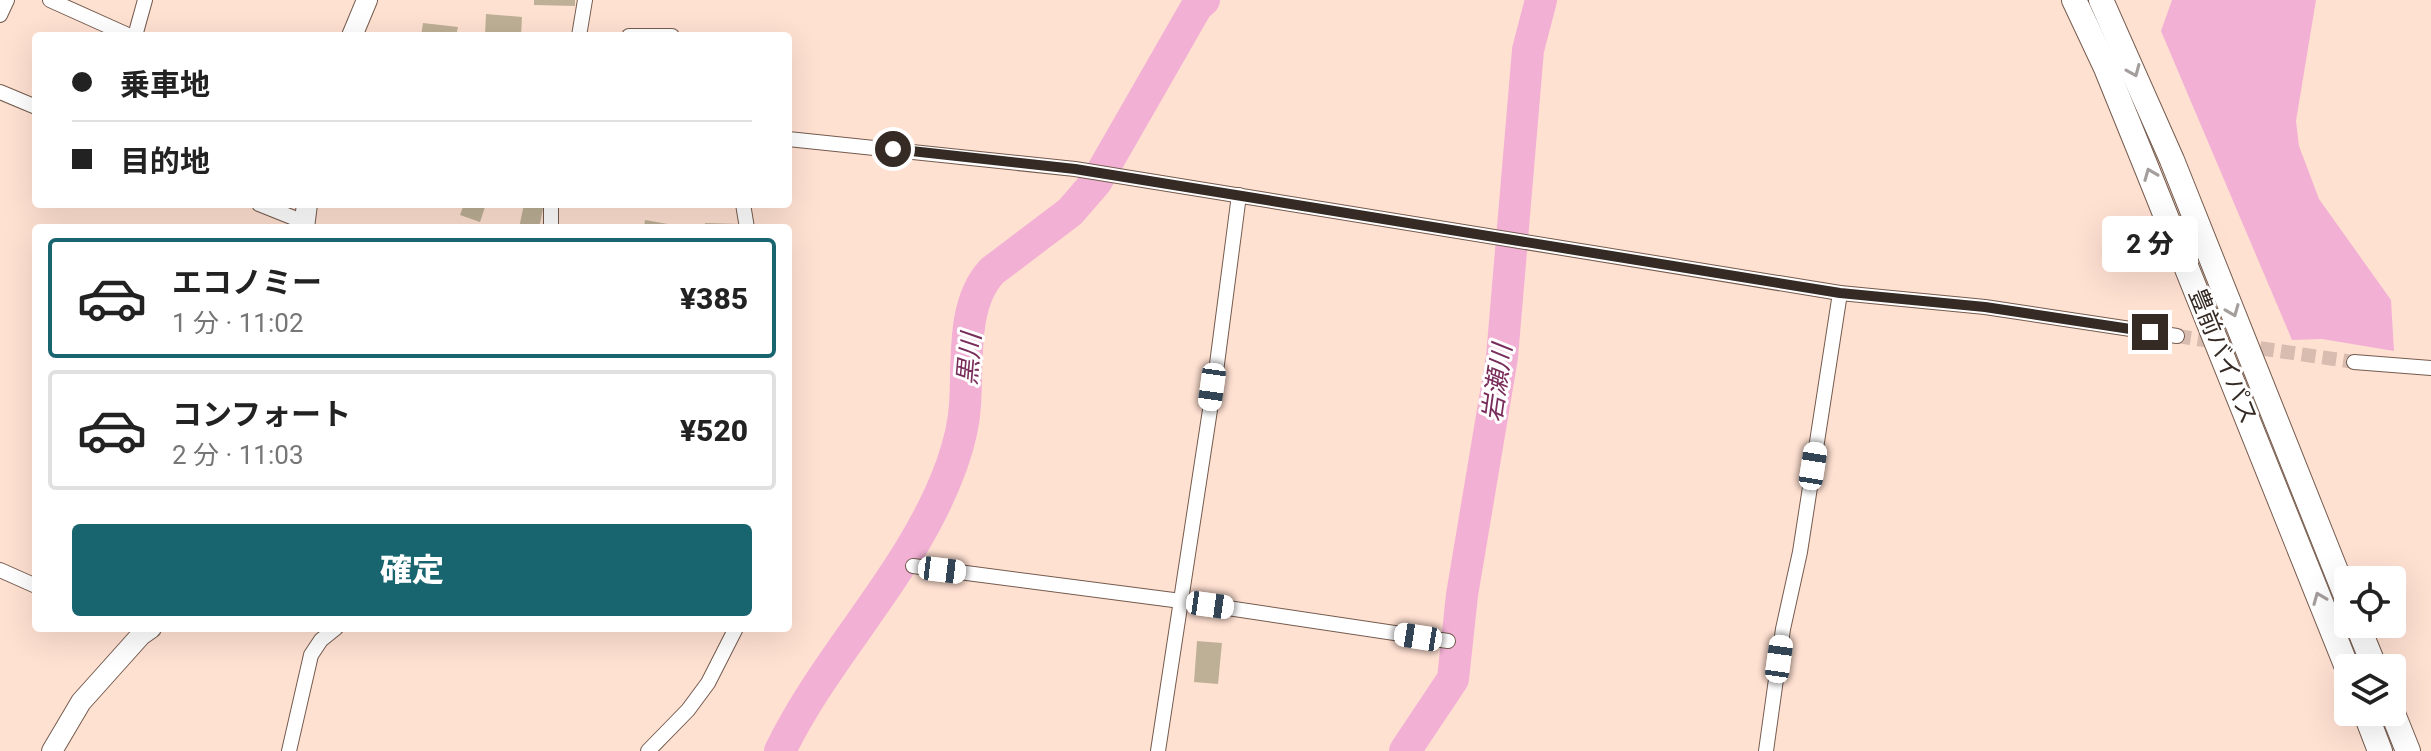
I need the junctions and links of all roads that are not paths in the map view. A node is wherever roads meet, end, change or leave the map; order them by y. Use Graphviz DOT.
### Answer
graph roads {
  1 [pos="7,0"];
  2 [pos="50,0"];
  3 [pos="145,0"];
  4 [pos="367,0"];
  5 [pos="585,0"];
  6 [pos="2074,0"];
  7 [pos="2101,0"];
  8 [pos="0,15"];
  9 [pos="123,32"];
  10 [pos="133,32"];
  11 [pos="354,32"];
  12 [pos="580,32"];
  13 [pos="0,92"];
  14 [pos="32,105"];
  15 [pos="792,139"];
  16 [pos="1239,195"];
  17 [pos="272,208"];
  18 [pos="305,218"];
  19 [pos="1840,293"];
  20 [pos="2177,336"];
  21 [pos="2354,362"];
  22 [pos="2431,368"];
  23 [pos="913,566"];
  24 [pos="2334,566"];
  25 [pos="0,570"];
  26 [pos="32,584"];
  27 [pos="1181,601"];
  28 [pos="138,632"];
  29 [pos="331,632"];
  30 [pos="734,632"];
  31 [pos="1448,641"];
  32 [pos="2342,654"];
  33 [pos="2370,726"];
  34 [pos="2398,726"];
  35 [pos="52,751"];
  36 [pos="289,751"];
  37 [pos="648,751"];
  38 [pos="1158,751"];
  39 [pos="1766,751"];
  40 [pos="2380,751"];
  41 [pos="2408,751"];
  1 -- 8 [label="street"];
  2 -- 9 [label="street"];
  3 -- 10 [label="street"];
  4 -- 11 [label="main road"];
  5 -- 12 [label="street"];
  32 -- 6 [label="highway, 豊前バイパス, one-way"];
  7 -- 24 [label="highway, 豊前バイパス, one-way"];
  13 -- 14 [label="street"];
  15 -- 16 [label="street"];
  16 -- 19 [label="street"];
  16 -- 27 [label="street"];
  17 -- 18 [label="street"];
  19 -- 20 [label="street"];
  19 -- 39 [label="street"];
  21 -- 22 [label="street"];
  23 -- 27 [label="street"];
  25 -- 26 [label="street"];
  27 -- 31 [label="street"];
  27 -- 38 [label="street"];
  28 -- 35 [label="main road"];
  29 -- 36 [label="street"];
  30 -- 37 [label="street"];
  33 -- 40 [label="highway"];
  34 -- 41 [label="highway"];
}
